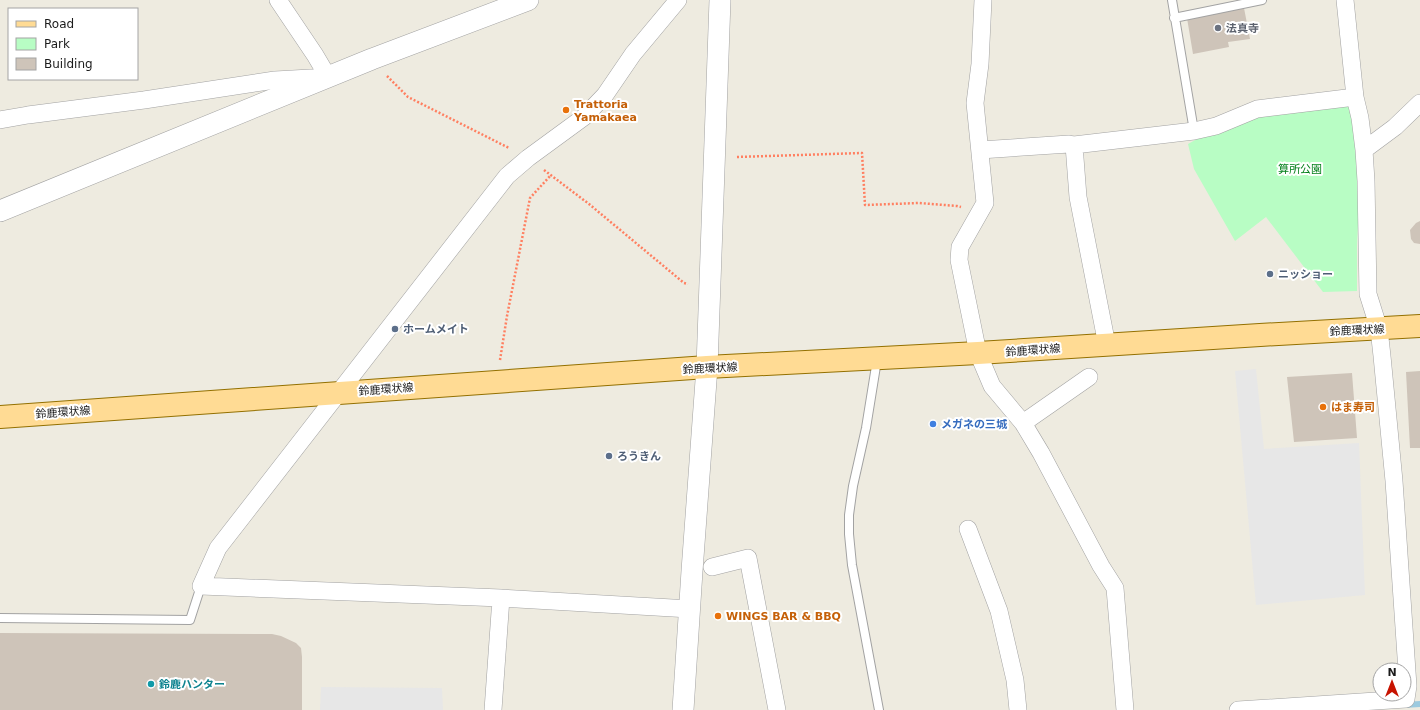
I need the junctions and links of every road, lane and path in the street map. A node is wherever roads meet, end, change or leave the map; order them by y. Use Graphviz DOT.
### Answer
graph roads {
  1 [pos="278,0"];
  2 [pos="528,0"];
  3 [pos="678,0"];
  4 [pos="720,0"];
  5 [pos="983,0"];
  6 [pos="1172,0"];
  7 [pos="1262,0"];
  8 [pos="1345,0"];
  9 [pos="1174,18"];
  10 [pos="328,77"];
  11 [pos="1355,97"];
  12 [pos="1420,104"];
  13 [pos="0,120"];
  14 [pos="1194,131"];
  15 [pos="1074,145"];
  16 [pos="980,150"];
  17 [pos="1364,150"];
  18 [pos="737,157"];
  19 [pos="551,175"];
  20 [pos="0,211"];
  21 [pos="979,214"];
  22 [pos="1420,326"];
  23 [pos="1379,329"];
  24 [pos="1107,345"];
  25 [pos="978,353"];
  26 [pos="877,359"];
  27 [pos="707,367"];
  28 [pos="1089,377"];
  29 [pos="497,382"];
  30 [pos="338,392"];
  31 [pos="0,417"];
  32 [pos="1023,423"];
  33 [pos="968,529"];
  34 [pos="712,567"];
  35 [pos="201,586"];
  36 [pos="501,598"];
  37 [pos="690,609"];
  38 [pos="0,618"];
  39 [pos="1414,686"];
  40 [pos="493,710"];
  41 [pos="683,710"];
  42 [pos="777,710"];
  43 [pos="879,710"];
  44 [pos="1018,710"];
  45 [pos="1125,710"];
  46 [pos="1238,710"];
  1 -- 10 [label="street"];
  2 -- 10 [label="street"];
  3 -- 30 [label="street"];
  4 -- 27 [label="street"];
  5 -- 16 [label="street"];
  6 -- 9 [label="lane"];
  7 -- 9 [label="lane"];
  8 -- 11 [label="street"];
  9 -- 14 [label="lane"];
  10 -- 13 [label="street"];
  10 -- 20 [label="street"];
  11 -- 14 [label="street"];
  11 -- 17 [label="street"];
  12 -- 17 [label="street"];
  14 -- 15 [label="street"];
  15 -- 16 [label="street"];
  15 -- 24 [label="street"];
  16 -- 21 [label="street"];
  17 -- 23 [label="street"];
  18 -- 21 [label="path"];
  19 -- 29 [label="path"];
  21 -- 25 [label="street"];
  22 -- 23 [label="main road, 鈴鹿環状線"];
  23 -- 24 [label="main road, 鈴鹿環状線"];
  23 -- 39 [label="street"];
  24 -- 25 [label="main road, 鈴鹿環状線"];
  25 -- 26 [label="main road, 鈴鹿環状線"];
  25 -- 32 [label="street"];
  26 -- 27 [label="main road, 鈴鹿環状線"];
  26 -- 43 [label="lane"];
  27 -- 29 [label="main road, 鈴鹿環状線"];
  27 -- 37 [label="street"];
  28 -- 32 [label="street"];
  29 -- 30 [label="main road, 鈴鹿環状線"];
  30 -- 31 [label="main road, 鈴鹿環状線"];
  30 -- 35 [label="street"];
  32 -- 45 [label="street"];
  33 -- 44 [label="street"];
  34 -- 42 [label="street"];
  35 -- 36 [label="street"];
  35 -- 38 [label="lane"];
  36 -- 37 [label="street"];
  36 -- 40 [label="street"];
  37 -- 41 [label="street"];
  39 -- 46 [label="street"];
}
